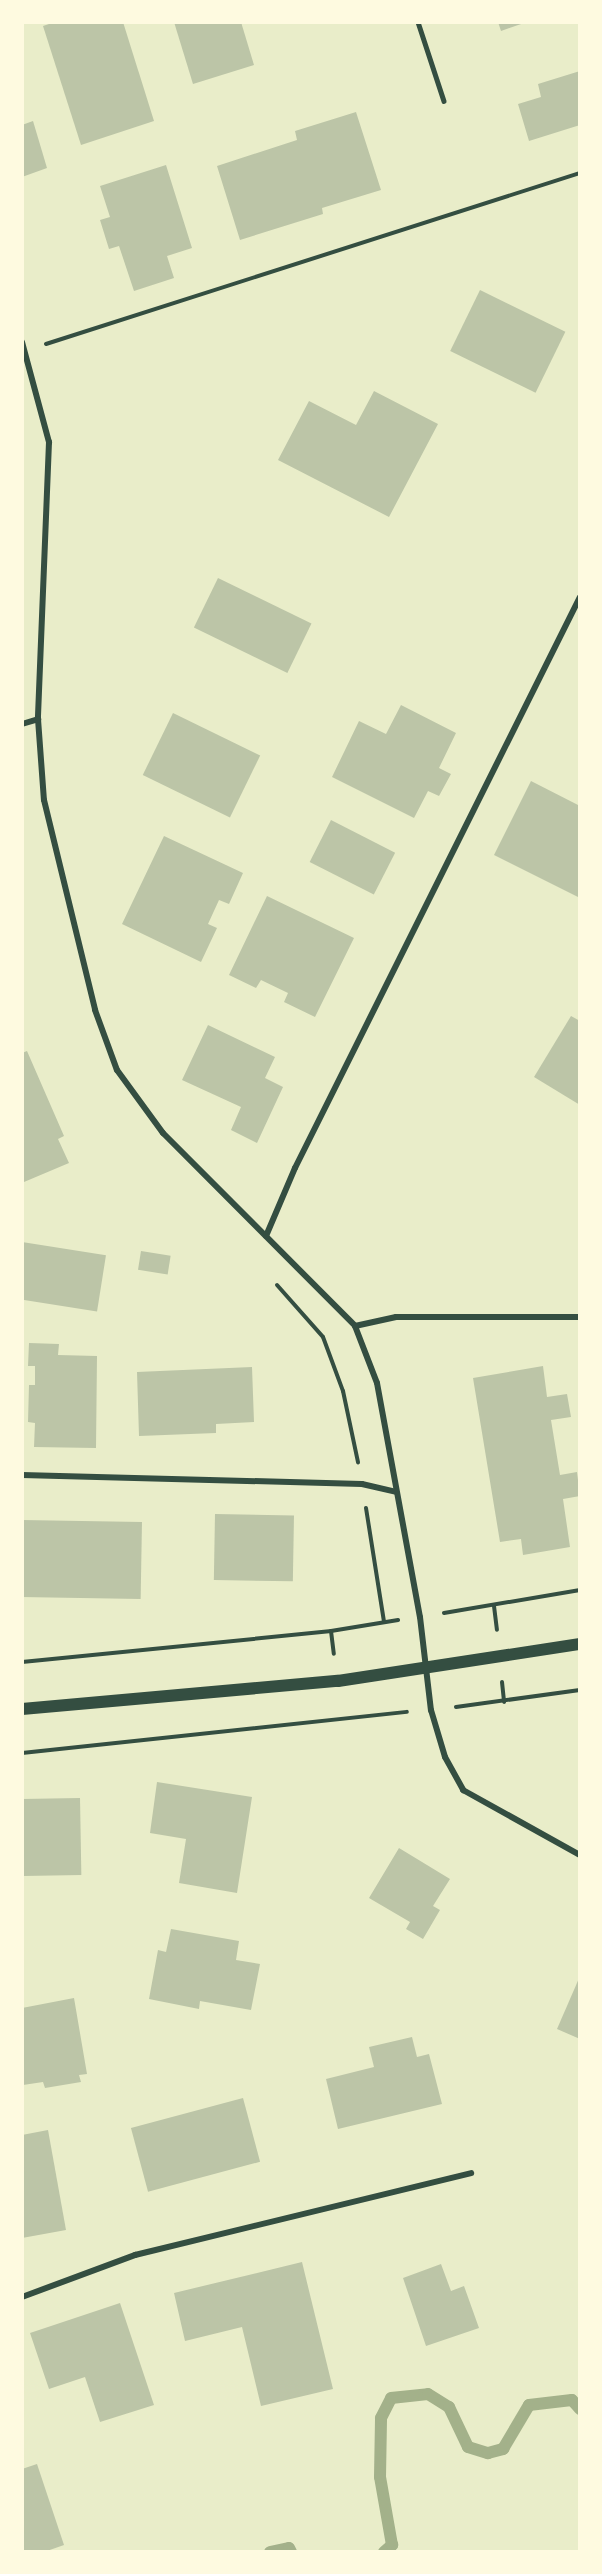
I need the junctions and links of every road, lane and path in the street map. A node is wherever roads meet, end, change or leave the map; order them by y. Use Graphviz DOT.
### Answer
graph roads {
  1 [pos="418,22"];
  2 [pos="444,101"];
  3 [pos="579,173"];
  4 [pos="22,342"];
  5 [pos="25,350"];
  6 [pos="579,597"];
  7 [pos="38,719"];
  8 [pos="22,724"];
  9 [pos="267,1236"];
  10 [pos="272,1280"];
  11 [pos="579,1317"];
  12 [pos="355,1326"];
  13 [pos="22,1475"];
  14 [pos="362,1484"];
  15 [pos="396,1492"];
  16 [pos="579,1590"];
  17 [pos="420,1617"];
  18 [pos="384,1622"];
  19 [pos="579,1644"];
  20 [pos="22,1662"];
  21 [pos="425,1668"];
  22 [pos="579,1690"];
  23 [pos="22,1708"];
  24 [pos="431,1710"];
  25 [pos="22,1753"];
  26 [pos="579,1855"];
  27 [pos="471,2173"];
  28 [pos="22,2297"];
  1 -- 2 [label="lane"];
  3 -- 5 [label="path"];
  4 -- 5 [label="street"];
  5 -- 7 [label="street"];
  6 -- 9 [label="street"];
  7 -- 8 [label="street"];
  7 -- 9 [label="street"];
  9 -- 12 [label="street"];
  10 -- 14 [label="path"];
  11 -- 12 [label="street"];
  12 -- 15 [label="street"];
  13 -- 14 [label="street"];
  14 -- 15 [label="street"];
  14 -- 18 [label="path"];
  15 -- 17 [label="street"];
  16 -- 17 [label="path"];
  17 -- 18 [label="path"];
  17 -- 21 [label="street"];
  18 -- 20 [label="path"];
  19 -- 21 [label="main road"];
  21 -- 23 [label="main road"];
  21 -- 24 [label="street"];
  22 -- 24 [label="path"];
  24 -- 25 [label="path"];
  24 -- 26 [label="street"];
  27 -- 28 [label="street"];
}
